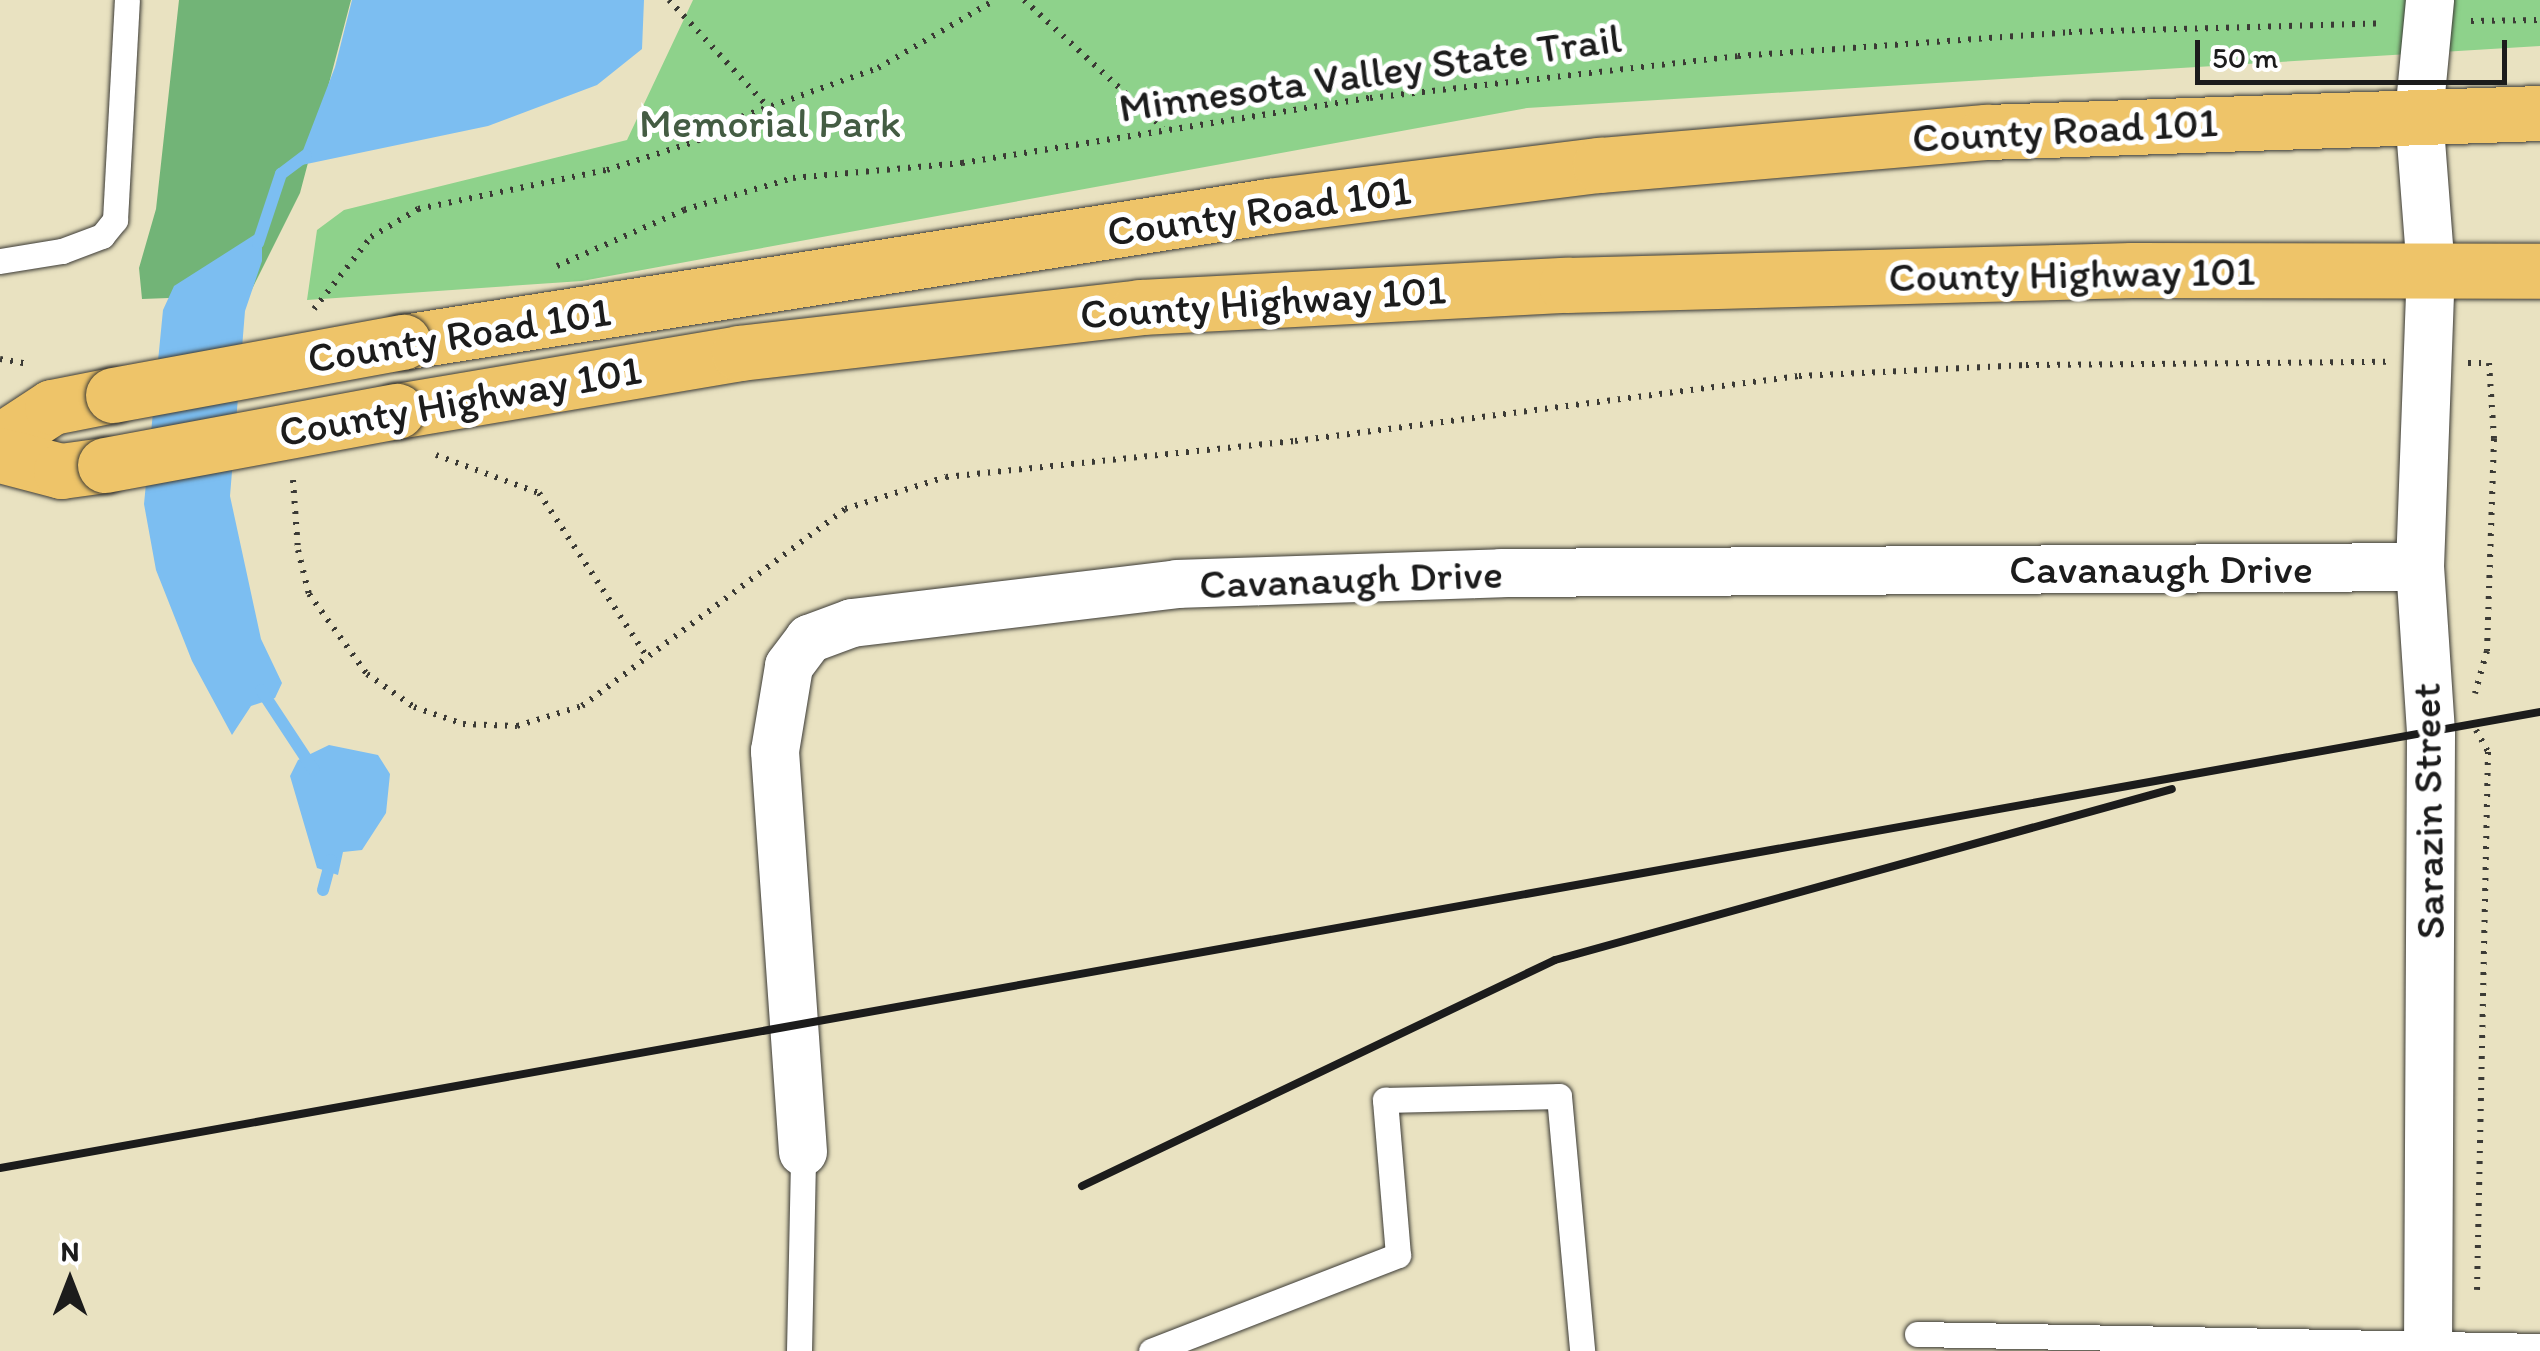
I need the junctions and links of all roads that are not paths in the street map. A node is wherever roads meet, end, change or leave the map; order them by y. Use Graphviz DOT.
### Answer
graph roads {
  1 [pos="127,0"];
  2 [pos="2429,11"];
  3 [pos="2540,114"];
  4 [pos="2420,115"];
  5 [pos="0,261"];
  6 [pos="2540,270"];
  7 [pos="2431,271"];
  8 [pos="0,440"];
  9 [pos="0,455"];
  10 [pos="2420,567"];
  11 [pos="803,1152"];
  12 [pos="1917,1334"];
  13 [pos="2428,1346"];
  14 [pos="2540,1346"];
  15 [pos="799,1351"];
  16 [pos="1151,1351"];
  17 [pos="1582,1351"];
  1 -- 5 [label="lane"];
  2 -- 4 [label="street, Sarazin Street"];
  3 -- 4 [label="main road, County Road 101"];
  4 -- 7 [label="street, Sarazin Street"];
  4 -- 8 [label="main road, County Road 101, bridge"];
  6 -- 7 [label="main road, County Highway 101"];
  7 -- 9 [label="main road, County Highway 101, bridge"];
  7 -- 10 [label="street, Sarazin Street"];
  10 -- 11 [label="street, Cavanaugh Drive"];
  10 -- 13 [label="street, Sarazin Street"];
  11 -- 15 [label="lane"];
  12 -- 13 [label="lane"];
  13 -- 14 [label="lane"];
  16 -- 17 [label="lane"];
}
